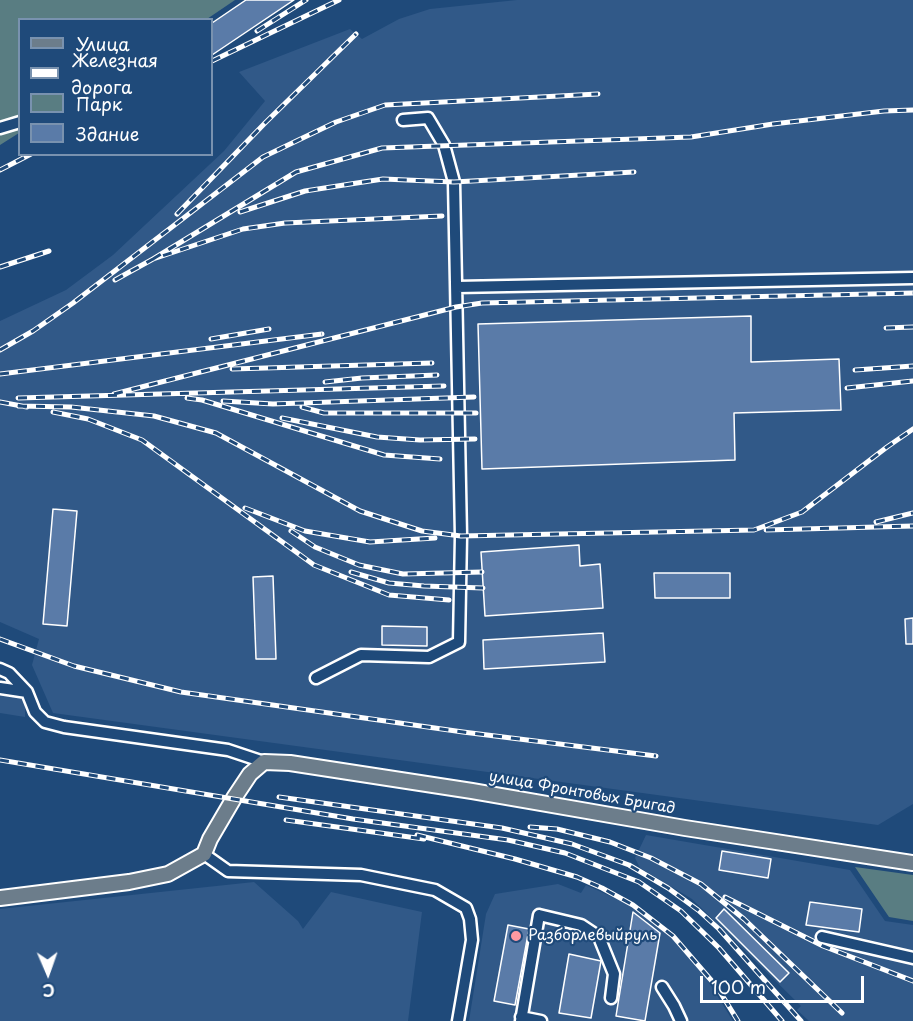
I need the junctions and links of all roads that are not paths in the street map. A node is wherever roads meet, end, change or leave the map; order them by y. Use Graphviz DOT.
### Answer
graph roads {
  1 [pos="403,120"];
  2 [pos="18,123"];
  3 [pos="0,128"];
  4 [pos="913,278"];
  5 [pos="457,287"];
  6 [pos="0,669"];
  7 [pos="316,678"];
  8 [pos="0,688"];
  9 [pos="27,692"];
  10 [pos="264,762"];
  11 [pos="204,854"];
  12 [pos="913,863"];
  13 [pos="0,898"];
  14 [pos="822,937"];
  15 [pos="913,957"];
  16 [pos="663,987"];
  17 [pos="611,998"];
  18 [pos="521,1019"];
  19 [pos="458,1021"];
  20 [pos="541,1021"];
  21 [pos="681,1021"];
  1 -- 5 [label="street"];
  2 -- 3 [label="street"];
  4 -- 5 [label="street"];
  5 -- 7 [label="street"];
  6 -- 9 [label="street"];
  8 -- 9 [label="street"];
  9 -- 10 [label="street"];
  10 -- 11 [label="main road"];
  10 -- 12 [label="main road, улица Фронтовых Бригад"];
  11 -- 13 [label="main road"];
  11 -- 19 [label="street"];
  14 -- 15 [label="street"];
  16 -- 21 [label="street"];
  17 -- 18 [label="street"];
  18 -- 20 [label="street"];
}
